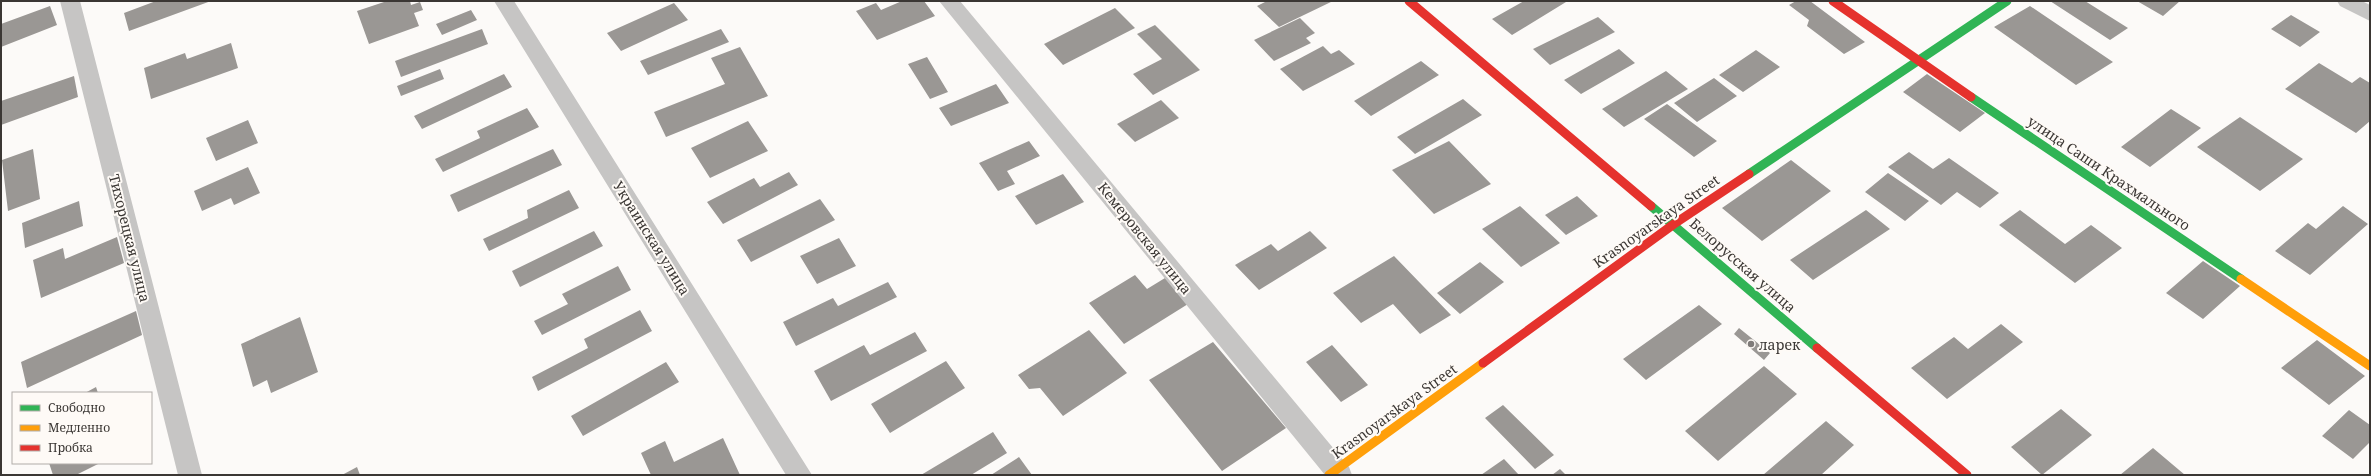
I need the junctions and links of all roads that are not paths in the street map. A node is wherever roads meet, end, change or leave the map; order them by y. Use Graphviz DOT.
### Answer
graph roads {
  1 [pos="70,1"];
  2 [pos="504,1"];
  3 [pos="950,1"];
  4 [pos="1409,1"];
  5 [pos="1833,1"];
  6 [pos="2007,1"];
  7 [pos="2347,1"];
  8 [pos="2370,14"];
  9 [pos="1918,61"];
  10 [pos="1674,224"];
  11 [pos="2370,366"];
  12 [pos="1335,473"];
  13 [pos="190,475"];
  14 [pos="800,475"];
  15 [pos="1967,475"];
  1 -- 13 [label="street, Тихорецкая улица"];
  2 -- 14 [label="street, Украинская улица"];
  3 -- 12 [label="street, Кемеровская улица"];
  4 -- 10 [label="street, Белорусская улица"];
  5 -- 9 [label="street, улица Саши Крахмального"];
  6 -- 9 [label="street, Krasnoyarskaya Street"];
  7 -- 8 [label="street"];
  9 -- 10 [label="street, Krasnoyarskaya Street"];
  9 -- 11 [label="street, улица Саши Крахмального"];
  10 -- 12 [label="street, Krasnoyarskaya Street"];
  10 -- 15 [label="street, Белорусская улица"];
}
